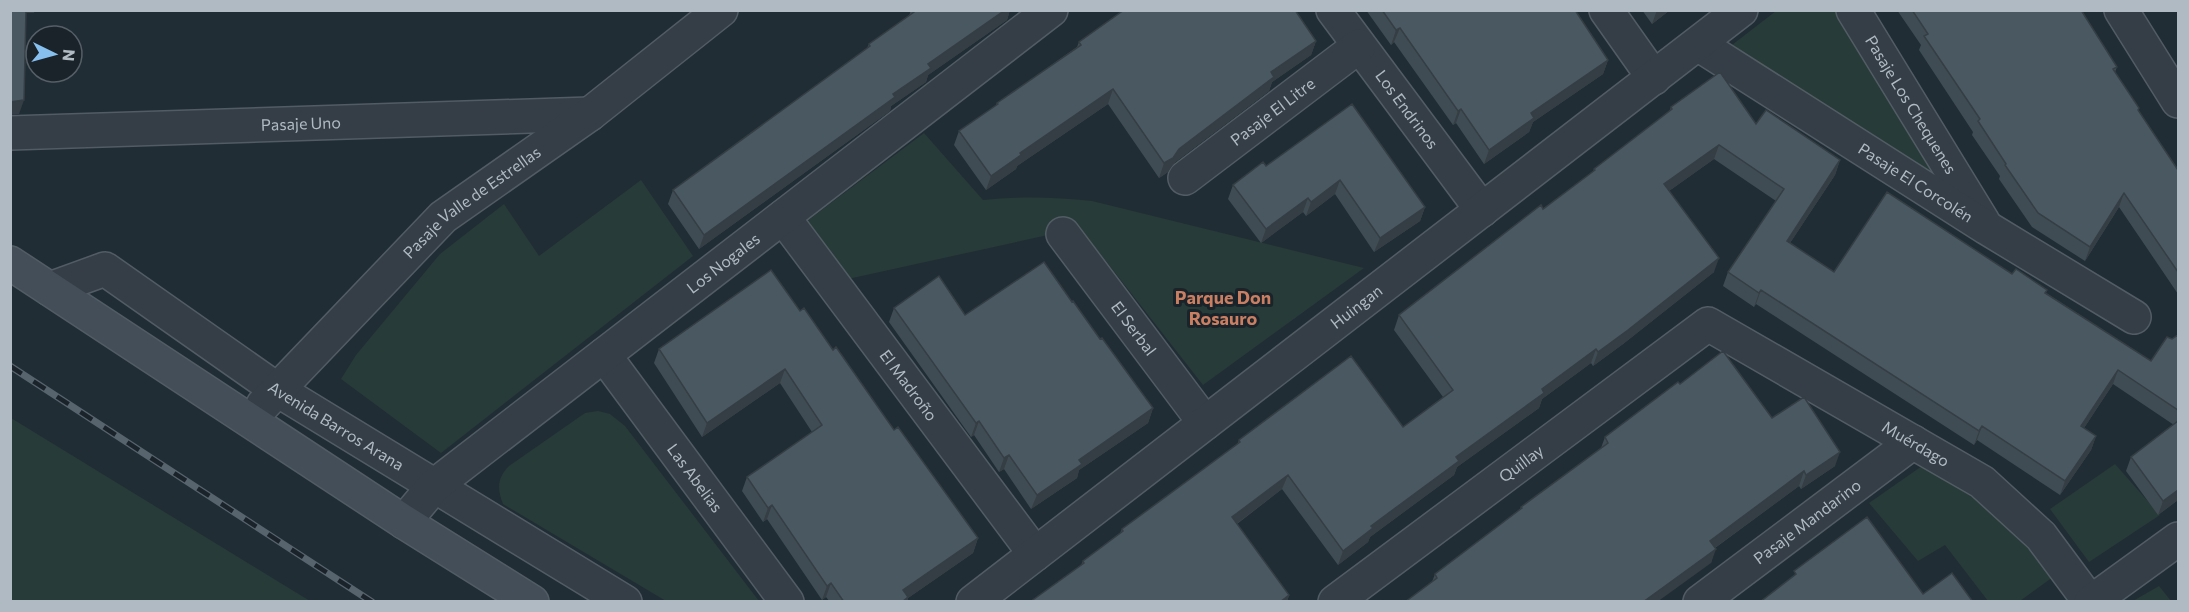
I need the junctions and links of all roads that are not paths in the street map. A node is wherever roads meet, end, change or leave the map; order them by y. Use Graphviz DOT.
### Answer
graph roads {
  1 [pos="721,10"];
  2 [pos="1051,10"];
  3 [pos="1333,10"];
  4 [pos="1606,10"];
  5 [pos="1741,10"];
  6 [pos="1853,10"];
  7 [pos="2121,10"];
  8 [pos="1698,44"];
  9 [pos="1359,46"];
  10 [pos="1654,78"];
  11 [pos="2178,101"];
  12 [pos="590,114"];
  13 [pos="10,133"];
  14 [pos="1185,178"];
  15 [pos="1482,210"];
  16 [pos="783,217"];
  17 [pos="1987,228"];
  18 [pos="1063,234"];
  19 [pos="10,263"];
  20 [pos="50,289"];
  21 [pos="2134,317"];
  22 [pos="1708,324"];
  23 [pos="604,355"];
  24 [pos="276,389"];
  25 [pos="249,421"];
  26 [pos="1205,423"];
  27 [pos="1913,442"];
  28 [pos="434,486"];
  29 [pos="404,522"];
  30 [pos="2178,539"];
  31 [pos="1035,554"];
  32 [pos="532,602"];
  33 [pos="625,602"];
  34 [pos="787,602"];
  35 [pos="973,602"];
  36 [pos="1335,602"];
  37 [pos="1700,602"];
  38 [pos="2091,602"];
  1 -- 12 [label="street, Pasaje Valle de Estrellas"];
  2 -- 16 [label="street, Los Nogales"];
  3 -- 9 [label="street, Los Endrinos"];
  4 -- 10 [label="street"];
  5 -- 8 [label="street, Huingan"];
  6 -- 17 [label="street, Pasaje Los Chequenes"];
  7 -- 11 [label="street"];
  8 -- 10 [label="street, Huingan"];
  8 -- 17 [label="street, Pasaje El Corcolén"];
  9 -- 14 [label="street, Pasaje El Litre"];
  9 -- 15 [label="street, Los Endrinos"];
  10 -- 15 [label="street, Huingan"];
  12 -- 13 [label="street, Pasaje Uno"];
  12 -- 24 [label="street, Pasaje Valle de Estrellas"];
  15 -- 26 [label="street, Huingan"];
  16 -- 23 [label="street, Los Nogales"];
  16 -- 31 [label="street, El Madroño"];
  17 -- 21 [label="street, Pasaje El Corcolén"];
  18 -- 26 [label="street, El Serbal"];
  19 -- 20 [label="main road"];
  20 -- 24 [label="street, Avenida Barros Arana"];
  20 -- 25 [label="main road"];
  22 -- 27 [label="street, Muérdago"];
  22 -- 36 [label="street, Quillay"];
  23 -- 28 [label="street, Los Nogales"];
  23 -- 34 [label="street, Las Abelias"];
  24 -- 25 [label="street, Pasaje Valle de Estrellas"];
  24 -- 28 [label="street, Avenida Barros Arana"];
  25 -- 29 [label="main road"];
  26 -- 31 [label="street, Huingan"];
  27 -- 37 [label="street, Pasaje Mandarino"];
  27 -- 38 [label="street, Muérdago"];
  28 -- 29 [label="street, Los Nogales"];
  28 -- 33 [label="street, Avenida Barros Arana"];
  29 -- 32 [label="main road"];
  30 -- 38 [label="street"];
  31 -- 35 [label="street, Huingan"];
}
